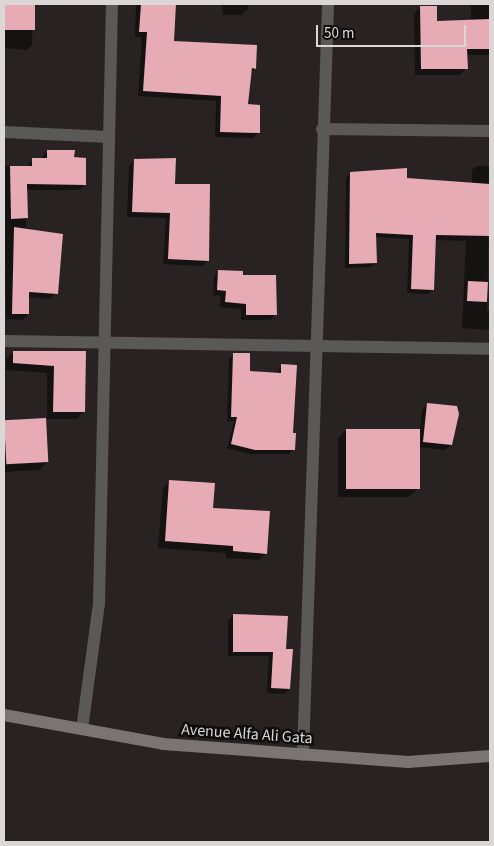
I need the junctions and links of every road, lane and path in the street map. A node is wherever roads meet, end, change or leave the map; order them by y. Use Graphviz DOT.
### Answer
graph roads {
  1 [pos="112,4"];
  2 [pos="328,4"];
  3 [pos="322,129"];
  4 [pos="4,132"];
  5 [pos="490,132"];
  6 [pos="109,136"];
  7 [pos="4,342"];
  8 [pos="105,343"];
  9 [pos="315,344"];
  10 [pos="490,348"];
  11 [pos="4,715"];
  12 [pos="82,729"];
  13 [pos="303,754"];
  14 [pos="490,756"];
  1 -- 6 [label="street"];
  2 -- 3 [label="street"];
  3 -- 5 [label="street"];
  3 -- 9 [label="street"];
  4 -- 6 [label="street"];
  6 -- 8 [label="street"];
  7 -- 8 [label="street"];
  8 -- 9 [label="street"];
  8 -- 12 [label="street"];
  9 -- 10 [label="street"];
  9 -- 13 [label="street"];
  11 -- 12 [label="street, Avenue Alfa Ali Gata"];
  12 -- 13 [label="street, Avenue Alfa Ali Gata"];
  13 -- 14 [label="street, Avenue Alfa Ali Gata"];
}
